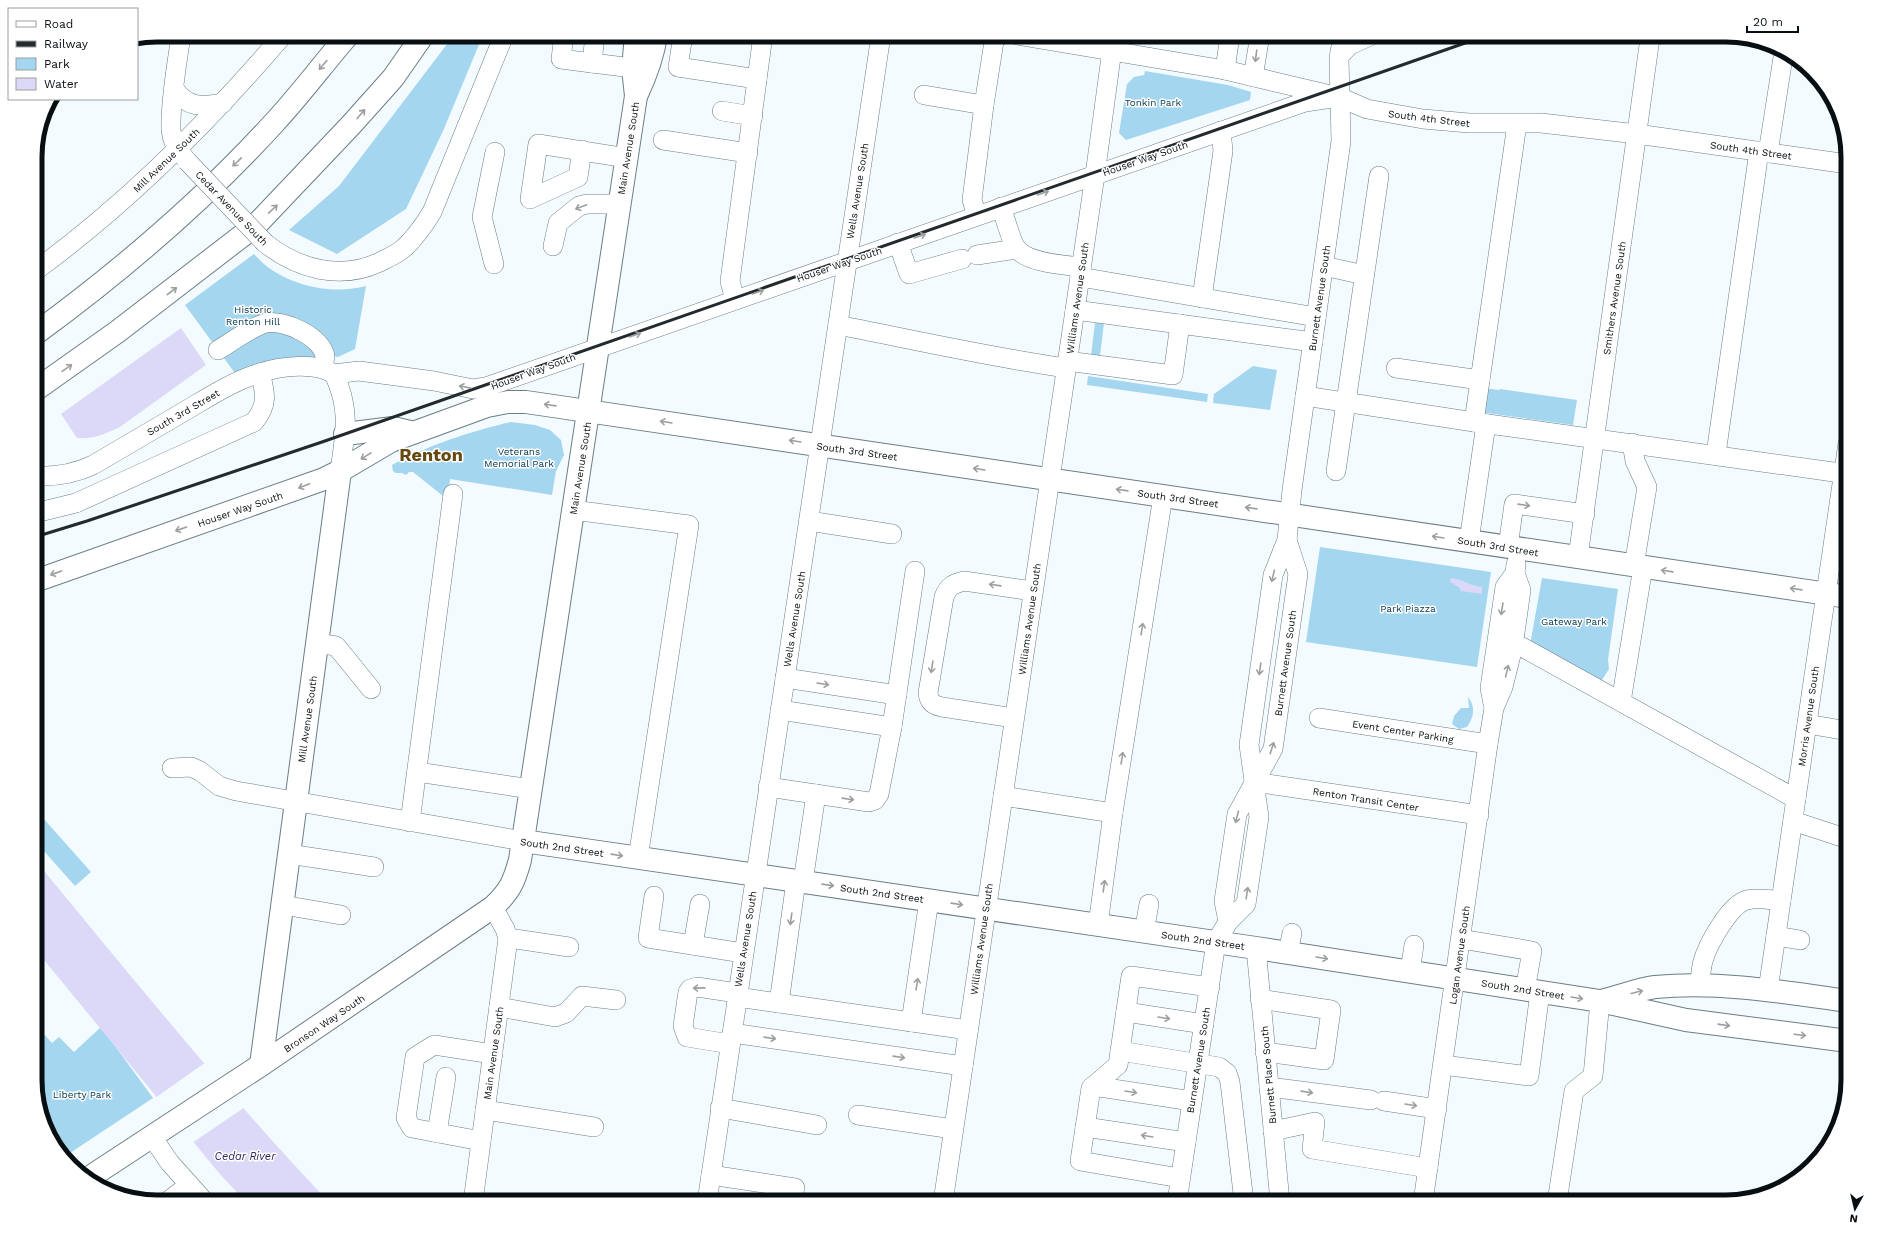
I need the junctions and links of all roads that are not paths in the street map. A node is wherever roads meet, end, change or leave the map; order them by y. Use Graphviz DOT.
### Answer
graph roads {
  1 [pos="180,42"];
  2 [pos="277,42"];
  3 [pos="342,42"];
  4 [pos="417,42"];
  5 [pos="501,42"];
  6 [pos="563,42"];
  7 [pos="594,42"];
  8 [pos="635,42"];
  9 [pos="655,42"];
  10 [pos="682,42"];
  11 [pos="762,42"];
  12 [pos="880,42"];
  13 [pos="994,42"];
  14 [pos="1091,42"];
  15 [pos="1229,42"];
  16 [pos="1259,42"];
  17 [pos="1342,42"];
  18 [pos="1357,42"];
  19 [pos="1653,42"];
  20 [pos="1112,44"];
  21 [pos="1340,55"];
  22 [pos="1783,57"];
  23 [pos="592,63"];
  24 [pos="633,68"];
  25 [pos="1225,70"];
  26 [pos="1253,77"];
  27 [pos="757,79"];
  28 [pos="174,88"];
  29 [pos="924,95"];
  30 [pos="636,96"];
  31 [pos="1339,97"];
  32 [pos="223,103"];
  33 [pos="984,105"];
  34 [pos="722,111"];
  35 [pos="752,116"];
  36 [pos="1517,124"];
  37 [pos="1221,132"];
  38 [pos="1636,134"];
  39 [pos="663,140"];
  40 [pos="582,150"];
  41 [pos="495,152"];
  42 [pos="1764,152"];
  43 [pos="748,153"];
  44 [pos="182,155"];
  45 [pos="627,158"];
  46 [pos="1841,163"];
  47 [pos="1095,175"];
  48 [pos="1379,176"];
  49 [pos="620,204"];
  50 [pos="1001,207"];
  51 [pos="977,216"];
  52 [pos="898,243"];
  53 [pos="148,245"];
  54 [pos="553,246"];
  55 [pos="1016,249"];
  56 [pos="848,261"];
  57 [pos="494,264"];
  58 [pos="42,266"];
  59 [pos="1324,266"];
  60 [pos="1080,272"];
  61 [pos="1364,275"];
  62 [pos="1202,298"];
  63 [pos="735,300"];
  64 [pos="1075,310"];
  65 [pos="42,313"];
  66 [pos="1316,317"];
  67 [pos="1180,324"];
  68 [pos="838,326"];
  69 [pos="42,329"];
  70 [pos="1313,342"];
  71 [pos="598,348"];
  72 [pos="218,350"];
  73 [pos="1067,365"];
  74 [pos="1396,368"];
  75 [pos="328,371"];
  76 [pos="260,372"];
  77 [pos="1480,380"];
  78 [pos="42,385"];
  79 [pos="1305,396"];
  80 [pos="508,402"];
  81 [pos="1346,402"];
  82 [pos="589,410"];
  83 [pos="1480,423"];
  84 [pos="413,433"];
  85 [pos="345,434"];
  86 [pos="1595,438"];
  87 [pos="1632,443"];
  88 [pos="820,445"];
  89 [pos="1716,454"];
  90 [pos="340,471"];
  91 [pos="1336,471"];
  92 [pos="1841,472"];
  93 [pos="42,477"];
  94 [pos="1050,479"];
  95 [pos="453,494"];
  96 [pos="1163,496"];
  97 [pos="1841,503"];
  98 [pos="573,510"];
  99 [pos="42,512"];
  100 [pos="1289,514"];
  101 [pos="1585,514"];
  102 [pos="809,521"];
  103 [pos="892,534"];
  104 [pos="1469,541"];
  105 [pos="1513,548"];
  106 [pos="1578,557"];
  107 [pos="1639,566"];
  108 [pos="916,571"];
  109 [pos="1514,573"];
  110 [pos="42,579"];
  111 [pos="1033,591"];
  112 [pos="1826,594"];
  113 [pos="1841,596"];
  114 [pos="317,643"];
  115 [pos="1512,647"];
  116 [pos="785,678"];
  117 [pos="371,689"];
  118 [pos="897,695"];
  119 [pos="1621,702"];
  120 [pos="1494,708"];
  121 [pos="780,710"];
  122 [pos="1014,718"];
  123 [pos="1319,718"];
  124 [pos="1807,724"];
  125 [pos="892,727"];
  126 [pos="1841,730"];
  127 [pos="1488,744"];
  128 [pos="172,768"];
  129 [pos="417,772"];
  130 [pos="1254,782"];
  131 [pos="768,788"];
  132 [pos="531,789"];
  133 [pos="816,794"];
  134 [pos="1003,796"];
  135 [pos="1796,798"];
  136 [pos="296,802"];
  137 [pos="1113,813"];
  138 [pos="1479,815"];
  139 [pos="1792,821"];
  140 [pos="410,822"];
  141 [pos="1841,837"];
  142 [pos="523,841"];
  143 [pos="290,854"];
  144 [pos="638,858"];
  145 [pos="374,867"];
  146 [pos="755,875"];
  147 [pos="800,881"];
  148 [pos="654,896"];
  149 [pos="929,900"];
  150 [pos="1781,902"];
  151 [pos="700,904"];
  152 [pos="1149,904"];
  153 [pos="283,905"];
  154 [pos="493,907"];
  155 [pos="986,909"];
  156 [pos="340,915"];
  157 [pos="1098,925"];
  158 [pos="1144,932"];
  159 [pos="1776,936"];
  160 [pos="508,938"];
  161 [pos="1461,939"];
  162 [pos="1800,940"];
  163 [pos="1216,942"];
  164 [pos="1414,944"];
  165 [pos="693,945"];
  166 [pos="569,947"];
  167 [pos="1256,948"];
  168 [pos="743,953"];
  169 [pos="1410,972"];
  170 [pos="1456,979"];
  171 [pos="1699,985"];
  172 [pos="1210,987"];
  173 [pos="1768,990"];
  174 [pos="1533,991"];
  175 [pos="737,995"];
  176 [pos="1260,999"];
  177 [pos="616,1000"];
  178 [pos="1841,1000"];
  179 [pos="1600,1001"];
  180 [pos="778,1002"];
  181 [pos="499,1008"];
  182 [pos="1126,1012"];
  183 [pos="911,1022"];
  184 [pos="1204,1024"];
  185 [pos="968,1030"];
  186 [pos="731,1038"];
  187 [pos="1841,1040"];
  188 [pos="1120,1051"];
  189 [pos="1265,1052"];
  190 [pos="493,1054"];
  191 [pos="1198,1063"];
  192 [pos="1443,1065"];
  193 [pos="963,1066"];
  194 [pos="259,1067"];
  195 [pos="446,1077"];
  196 [pos="1093,1086"];
  197 [pos="1269,1087"];
  198 [pos="1192,1102"];
  199 [pos="720,1108"];
  200 [pos="1437,1109"];
  201 [pos="485,1110"];
  202 [pos="858,1115"];
  203 [pos="817,1125"];
  204 [pos="594,1127"];
  205 [pos="1085,1127"];
  206 [pos="953,1129"];
  207 [pos="1273,1131"];
  208 [pos="437,1133"];
  209 [pos="152,1137"];
  210 [pos="481,1141"];
  211 [pos="1186,1142"];
  212 [pos="1428,1168"];
  213 [pos="711,1175"];
  214 [pos="93,1176"];
  215 [pos="1180,1178"];
  216 [pos="189,1185"];
  217 [pos="795,1188"];
  218 [pos="176,1195"];
  219 [pos="198,1195"];
  220 [pos="474,1195"];
  221 [pos="708,1195"];
  222 [pos="943,1195"];
  223 [pos="1178,1195"];
  224 [pos="1243,1195"];
  225 [pos="1279,1195"];
  226 [pos="1424,1195"];
  227 [pos="1558,1195"];
  1 -- 28 [label="street, Cedar Avenue South"];
  2 -- 32 [label="street, Mill Avenue South"];
  3 -- 53 [label="main road, one-way"];
  78 -- 4 [label="main road, one-way"];
  5 -- 44 [label="street, Cedar Avenue South, bridge"];
  6 -- 23 [label="street"];
  7 -- 23 [label="street"];
  8 -- 24 [label="main road, Main Avenue South"];
  9 -- 30 [label="main road, Main Avenue South"];
  10 -- 27 [label="street"];
  11 -- 27 [label="street"];
  12 -- 56 [label="street, Wells Avenue South"];
  13 -- 33 [label="street"];
  14 -- 20 [label="street, South 4th Street"];
  15 -- 25 [label="street"];
  16 -- 26 [label="street, one-way"];
  17 -- 21 [label="street, Burnett Avenue South"];
  18 -- 21 [label="street"];
  19 -- 38 [label="street, Smithers Avenue South"];
  20 -- 25 [label="street, South 4th Street"];
  20 -- 47 [label="street, Williams Avenue South"];
  21 -- 31 [label="street, Burnett Avenue South"];
  22 -- 42 [label="street"];
  23 -- 24 [label="street"];
  24 -- 30 [label="main road, Main Avenue South"];
  25 -- 26 [label="street, South 4th Street"];
  26 -- 31 [label="street, South 4th Street"];
  27 -- 35 [label="street"];
  28 -- 32 [label="street"];
  28 -- 44 [label="street, Cedar Avenue South"];
  29 -- 33 [label="street"];
  30 -- 45 [label="main road, Main Avenue South"];
  31 -- 36 [label="street, South 4th Street"];
  31 -- 37 [label="street, Houser Way South"];
  31 -- 59 [label="street, Burnett Avenue South"];
  32 -- 44 [label="street, Mill Avenue South"];
  33 -- 51 [label="street"];
  34 -- 35 [label="street"];
  35 -- 43 [label="street"];
  36 -- 38 [label="street, South 4th Street"];
  36 -- 77 [label="street"];
  37 -- 47 [label="street, Houser Way South"];
  37 -- 62 [label="street"];
  38 -- 42 [label="street, South 4th Street"];
  38 -- 86 [label="street, Smithers Avenue South"];
  39 -- 43 [label="street"];
  40 -- 45 [label="street"];
  41 -- 57 [label="street"];
  42 -- 46 [label="street, South 4th Street"];
  42 -- 89 [label="street"];
  43 -- 63 [label="street"];
  44 -- 58 [label="street, Mill Avenue South"];
  45 -- 49 [label="main road, Main Avenue South"];
  50 -- 47 [label="street, Houser Way South, one-way"];
  47 -- 60 [label="street, Williams Avenue South"];
  48 -- 61 [label="street"];
  49 -- 54 [label="street, one-way"];
  49 -- 71 [label="main road, Main Avenue South"];
  50 -- 51 [label="street, Houser Way South"];
  50 -- 55 [label="street"];
  52 -- 51 [label="street, Houser Way South, one-way"];
  52 -- 55 [label="street"];
  52 -- 56 [label="street, Houser Way South"];
  53 -- 65 [label="main road"];
  53 -- 69 [label="main road"];
  55 -- 60 [label="street"];
  63 -- 56 [label="street, Houser Way South, one-way"];
  56 -- 68 [label="street, Wells Avenue South"];
  59 -- 61 [label="street"];
  59 -- 66 [label="street, Burnett Avenue South"];
  60 -- 62 [label="street"];
  60 -- 64 [label="street, Williams Avenue South"];
  61 -- 81 [label="street"];
  62 -- 66 [label="street"];
  71 -- 63 [label="street, Houser Way South, one-way"];
  64 -- 67 [label="street"];
  64 -- 73 [label="street, Williams Avenue South"];
  66 -- 70 [label="street, Burnett Avenue South"];
  67 -- 70 [label="street"];
  67 -- 73 [label="street"];
  68 -- 73 [label="street"];
  68 -- 88 [label="street, Wells Avenue South"];
  70 -- 79 [label="street, Burnett Avenue South"];
  71 -- 75 [label="street, Houser Way South, one-way"];
  71 -- 82 [label="main road, Main Avenue South"];
  72 -- 75 [label="street"];
  73 -- 94 [label="street, Williams Avenue South"];
  74 -- 77 [label="street"];
  75 -- 76 [label="street, South 3rd Street"];
  75 -- 85 [label="street, Mill Avenue South"];
  76 -- 93 [label="street, South 3rd Street"];
  76 -- 99 [label="street"];
  77 -- 83 [label="street"];
  79 -- 81 [label="street"];
  79 -- 100 [label="street, Burnett Avenue South"];
  82 -- 80 [label="main road, South 3rd Street, one-way"];
  80 -- 84 [label="main road, Houser Way South"];
  81 -- 83 [label="street"];
  81 -- 91 [label="street"];
  88 -- 82 [label="main road, South 3rd Street, one-way"];
  82 -- 98 [label="main road, Main Avenue South"];
  83 -- 86 [label="street"];
  83 -- 104 [label="street"];
  84 -- 85 [label="main road"];
  84 -- 90 [label="main road, Houser Way South, one-way"];
  85 -- 90 [label="street, Mill Avenue South"];
  86 -- 87 [label="street"];
  86 -- 101 [label="street, Smithers Avenue South"];
  87 -- 89 [label="street"];
  87 -- 107 [label="street"];
  94 -- 88 [label="main road, South 3rd Street, one-way"];
  88 -- 102 [label="street, Wells Avenue South"];
  89 -- 92 [label="street"];
  90 -- 110 [label="main road, Houser Way South, one-way"];
  90 -- 114 [label="main road, Mill Avenue South"];
  96 -- 94 [label="main road, South 3rd Street, one-way"];
  94 -- 111 [label="street, Williams Avenue South"];
  95 -- 129 [label="street"];
  100 -- 96 [label="main road, South 3rd Street, one-way"];
  137 -- 96 [label="street, one-way"];
  97 -- 112 [label="street, Morris Avenue South"];
  98 -- 132 [label="main road, Main Avenue South"];
  98 -- 144 [label="street"];
  104 -- 100 [label="main road, South 3rd Street, one-way"];
  100 -- 130 [label="street, Burnett Avenue South"];
  105 -- 101 [label="street, Logan Avenue South, one-way"];
  101 -- 106 [label="street, Smithers Avenue South"];
  102 -- 103 [label="street"];
  102 -- 116 [label="street, Wells Avenue South"];
  104 -- 105 [label="main road, South 3rd Street"];
  105 -- 106 [label="main road, South 3rd Street"];
  105 -- 109 [label="street, Logan Avenue South"];
  106 -- 107 [label="main road, South 3rd Street"];
  112 -- 107 [label="main road, South 3rd Street, one-way"];
  107 -- 119 [label="street"];
  108 -- 118 [label="street"];
  109 -- 115 [label="street, Logan Avenue South"];
  109 -- 120 [label="street, Logan Avenue South, one-way"];
  111 -- 122 [label="street, Williams Avenue South"];
  111 -- 122 [label="street, one-way"];
  112 -- 113 [label="main road, South 3rd Street"];
  112 -- 124 [label="street, Morris Avenue South"];
  114 -- 117 [label="street"];
  114 -- 136 [label="main road, Mill Avenue South"];
  115 -- 119 [label="street"];
  120 -- 115 [label="street, Logan Avenue South, one-way"];
  116 -- 118 [label="street, one-way"];
  116 -- 121 [label="street, Wells Avenue South"];
  118 -- 125 [label="street"];
  119 -- 135 [label="street"];
  120 -- 127 [label="street, Logan Avenue South"];
  121 -- 125 [label="street"];
  121 -- 131 [label="street, Wells Avenue South"];
  122 -- 134 [label="street, Williams Avenue South"];
  123 -- 127 [label="street, Event Center Parking"];
  124 -- 126 [label="street"];
  124 -- 135 [label="street, Morris Avenue South"];
  133 -- 125 [label="street, one-way"];
  127 -- 138 [label="street, Logan Avenue South"];
  128 -- 136 [label="street, South 2nd Street"];
  129 -- 132 [label="street"];
  129 -- 140 [label="street"];
  130 -- 138 [label="street, Renton Transit Center"];
  130 -- 163 [label="street, Burnett Avenue South"];
  131 -- 133 [label="street"];
  131 -- 146 [label="street, Wells Avenue South"];
  132 -- 142 [label="main road, Main Avenue South"];
  133 -- 147 [label="street"];
  134 -- 137 [label="street"];
  134 -- 155 [label="street, Williams Avenue South"];
  135 -- 139 [label="street, Morris Avenue South"];
  136 -- 140 [label="street, South 2nd Street"];
  136 -- 143 [label="main road, Mill Avenue South"];
  157 -- 137 [label="street, one-way"];
  138 -- 161 [label="street, Logan Avenue South"];
  139 -- 141 [label="street"];
  139 -- 150 [label="street, Morris Avenue South"];
  140 -- 142 [label="street, South 2nd Street"];
  142 -- 144 [label="main road, South 2nd Street, one-way"];
  142 -- 154 [label="main road, Bronson Way South"];
  143 -- 145 [label="street"];
  143 -- 153 [label="main road, Mill Avenue South"];
  144 -- 146 [label="main road, South 2nd Street"];
  146 -- 147 [label="main road, South 2nd Street"];
  146 -- 168 [label="street, Wells Avenue South"];
  147 -- 149 [label="main road, South 2nd Street, one-way"];
  147 -- 180 [label="street, one-way"];
  148 -- 165 [label="street"];
  149 -- 155 [label="main road, South 2nd Street, one-way"];
  183 -- 149 [label="street, one-way"];
  150 -- 159 [label="street, Morris Avenue South"];
  150 -- 171 [label="street"];
  151 -- 165 [label="street"];
  152 -- 158 [label="street"];
  153 -- 156 [label="street"];
  153 -- 194 [label="main road, Mill Avenue South"];
  154 -- 160 [label="street"];
  154 -- 194 [label="main road, Bronson Way South"];
  155 -- 157 [label="main road, South 2nd Street"];
  155 -- 185 [label="street, Williams Avenue South"];
  157 -- 158 [label="main road, South 2nd Street"];
  158 -- 163 [label="main road, South 2nd Street"];
  159 -- 162 [label="street"];
  159 -- 173 [label="street, Morris Avenue South"];
  160 -- 166 [label="street"];
  160 -- 181 [label="street, Main Avenue South"];
  161 -- 170 [label="street, Logan Avenue South"];
  161 -- 174 [label="street"];
  163 -- 167 [label="main road, South 2nd Street"];
  163 -- 172 [label="street, Burnett Avenue South"];
  164 -- 169 [label="street"];
  165 -- 168 [label="street"];
  167 -- 169 [label="main road, South 2nd Street, one-way"];
  167 -- 176 [label="street, Burnett Place South"];
  168 -- 175 [label="street, Wells Avenue South"];
  169 -- 170 [label="main road, South 2nd Street"];
  170 -- 174 [label="main road, South 2nd Street"];
  170 -- 192 [label="street, Logan Avenue South"];
  171 -- 173 [label="main road, South 2nd Street"];
  179 -- 171 [label="main road, South 2nd Street, one-way"];
  172 -- 182 [label="street"];
  172 -- 184 [label="street, Burnett Avenue South"];
  173 -- 178 [label="main road, South 2nd Street"];
  174 -- 179 [label="main road, South 2nd Street, one-way"];
  174 -- 192 [label="street"];
  175 -- 180 [label="street"];
  175 -- 186 [label="street, Wells Avenue South"];
  175 -- 186 [label="street, one-way"];
  176 -- 189 [label="street, Burnett Place South"];
  176 -- 189 [label="street"];
  177 -- 181 [label="street"];
  179 -- 187 [label="main road, South 2nd Street, one-way"];
  179 -- 227 [label="street"];
  180 -- 183 [label="street"];
  181 -- 190 [label="street, Main Avenue South"];
  182 -- 184 [label="street, one-way"];
  182 -- 188 [label="street"];
  183 -- 185 [label="street"];
  184 -- 191 [label="street, Burnett Avenue South"];
  185 -- 193 [label="street, Williams Avenue South"];
  186 -- 193 [label="street, one-way"];
  186 -- 199 [label="street, Wells Avenue South"];
  188 -- 191 [label="street"];
  188 -- 196 [label="street"];
  189 -- 197 [label="street, Burnett Place South"];
  190 -- 201 [label="street, Main Avenue South"];
  190 -- 208 [label="street"];
  191 -- 198 [label="street, Burnett Avenue South"];
  191 -- 224 [label="street"];
  192 -- 200 [label="street, Logan Avenue South"];
  193 -- 206 [label="street, Williams Avenue South"];
  194 -- 209 [label="main road, Bronson Way South"];
  195 -- 208 [label="street"];
  196 -- 198 [label="street, one-way"];
  196 -- 205 [label="street"];
  197 -- 200 [label="street, one-way"];
  197 -- 207 [label="street, Burnett Place South"];
  198 -- 211 [label="street, Burnett Avenue South"];
  199 -- 203 [label="street"];
  199 -- 213 [label="street, Wells Avenue South"];
  200 -- 212 [label="street, Logan Avenue South"];
  201 -- 204 [label="street"];
  201 -- 210 [label="street, Main Avenue South"];
  202 -- 206 [label="street"];
  211 -- 205 [label="street, one-way"];
  205 -- 215 [label="street"];
  206 -- 222 [label="street, Williams Avenue South"];
  207 -- 212 [label="street"];
  207 -- 225 [label="street, Burnett Place South"];
  208 -- 210 [label="street"];
  209 -- 214 [label="main road, Bronson Way South"];
  209 -- 216 [label="street"];
  210 -- 220 [label="street, Main Avenue South"];
  211 -- 215 [label="street, Burnett Avenue South"];
  212 -- 226 [label="street, Logan Avenue South"];
  213 -- 217 [label="street"];
  213 -- 221 [label="street, Wells Avenue South"];
  215 -- 223 [label="street, Burnett Avenue South"];
  216 -- 218 [label="street"];
  216 -- 219 [label="street"];
}
